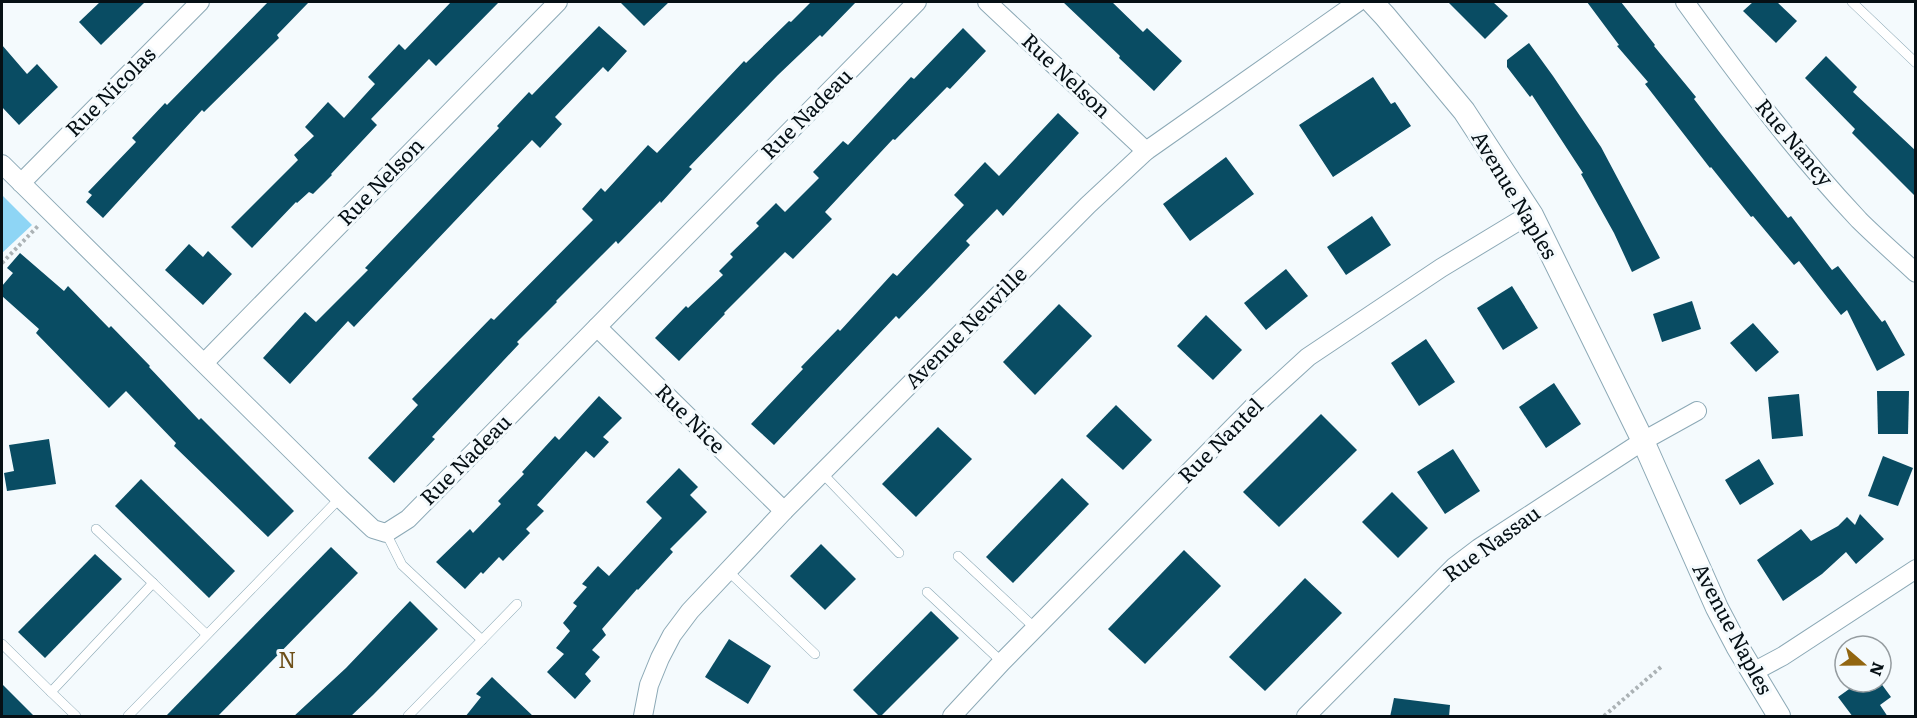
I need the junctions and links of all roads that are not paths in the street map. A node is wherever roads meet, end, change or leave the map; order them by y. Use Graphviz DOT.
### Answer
graph roads {
  1 [pos="199,2"];
  2 [pos="558,2"];
  3 [pos="917,2"];
  4 [pos="987,2"];
  5 [pos="1358,2"];
  6 [pos="1371,2"];
  7 [pos="1685,2"];
  8 [pos="1852,2"];
  9 [pos="1916,63"];
  10 [pos="1146,151"];
  11 [pos="2,164"];
  12 [pos="21,183"];
  13 [pos="1532,215"];
  14 [pos="1916,273"];
  15 [pos="597,327"];
  16 [pos="204,363"];
  17 [pos="1696,411"];
  18 [pos="1642,441"];
  19 [pos="822,473"];
  20 [pos="340,498"];
  21 [pos="784,511"];
  22 [pos="96,529"];
  23 [pos="386,533"];
  24 [pos="899,553"];
  25 [pos="958,556"];
  26 [pos="1916,569"];
  27 [pos="728,571"];
  28 [pos="153,583"];
  29 [pos="927,592"];
  30 [pos="517,604"];
  31 [pos="1036,628"];
  32 [pos="206,634"];
  33 [pos="482,640"];
  34 [pos="2,644"];
  35 [pos="815,654"];
  36 [pos="1002,662"];
  37 [pos="1753,672"];
  38 [pos="51,692"];
  39 [pos="76,717"];
  40 [pos="128,717"];
  41 [pos="408,717"];
  42 [pos="643,717"];
  43 [pos="952,717"];
  44 [pos="1306,717"];
  45 [pos="1779,717"];
  1 -- 12 [label="street, Rue Nicolas"];
  2 -- 16 [label="street, Rue Nelson"];
  3 -- 15 [label="street, Rue Nadeau"];
  4 -- 10 [label="street, Rue Nelson"];
  5 -- 10 [label="street, Avenue Neuville"];
  6 -- 13 [label="street, Avenue Naples"];
  7 -- 14 [label="street, Rue Nancy"];
  8 -- 9 [label="lane"];
  10 -- 19 [label="street, Avenue Neuville"];
  11 -- 12 [label="street"];
  12 -- 16 [label="street"];
  13 -- 18 [label="street, Avenue Naples"];
  13 -- 31 [label="street, Rue Nantel"];
  15 -- 21 [label="street, Rue Nice"];
  15 -- 23 [label="street, Rue Nadeau"];
  16 -- 20 [label="street"];
  17 -- 18 [label="street"];
  18 -- 37 [label="street, Avenue Naples"];
  18 -- 44 [label="street, Rue Nassau"];
  19 -- 21 [label="street, Avenue Neuville"];
  19 -- 24 [label="lane"];
  20 -- 23 [label="street"];
  20 -- 32 [label="lane"];
  21 -- 27 [label="street, Avenue Neuville"];
  22 -- 28 [label="lane"];
  23 -- 33 [label="lane"];
  25 -- 31 [label="lane"];
  26 -- 37 [label="street"];
  27 -- 35 [label="lane"];
  27 -- 42 [label="street, Avenue Neuville"];
  28 -- 32 [label="lane"];
  28 -- 38 [label="lane"];
  29 -- 36 [label="lane"];
  30 -- 33 [label="lane"];
  31 -- 36 [label="street, Rue Nantel"];
  32 -- 40 [label="lane"];
  33 -- 41 [label="lane"];
  34 -- 38 [label="lane"];
  36 -- 43 [label="street, Rue Nantel"];
  37 -- 45 [label="street, Avenue Naples"];
  38 -- 39 [label="lane"];
}
